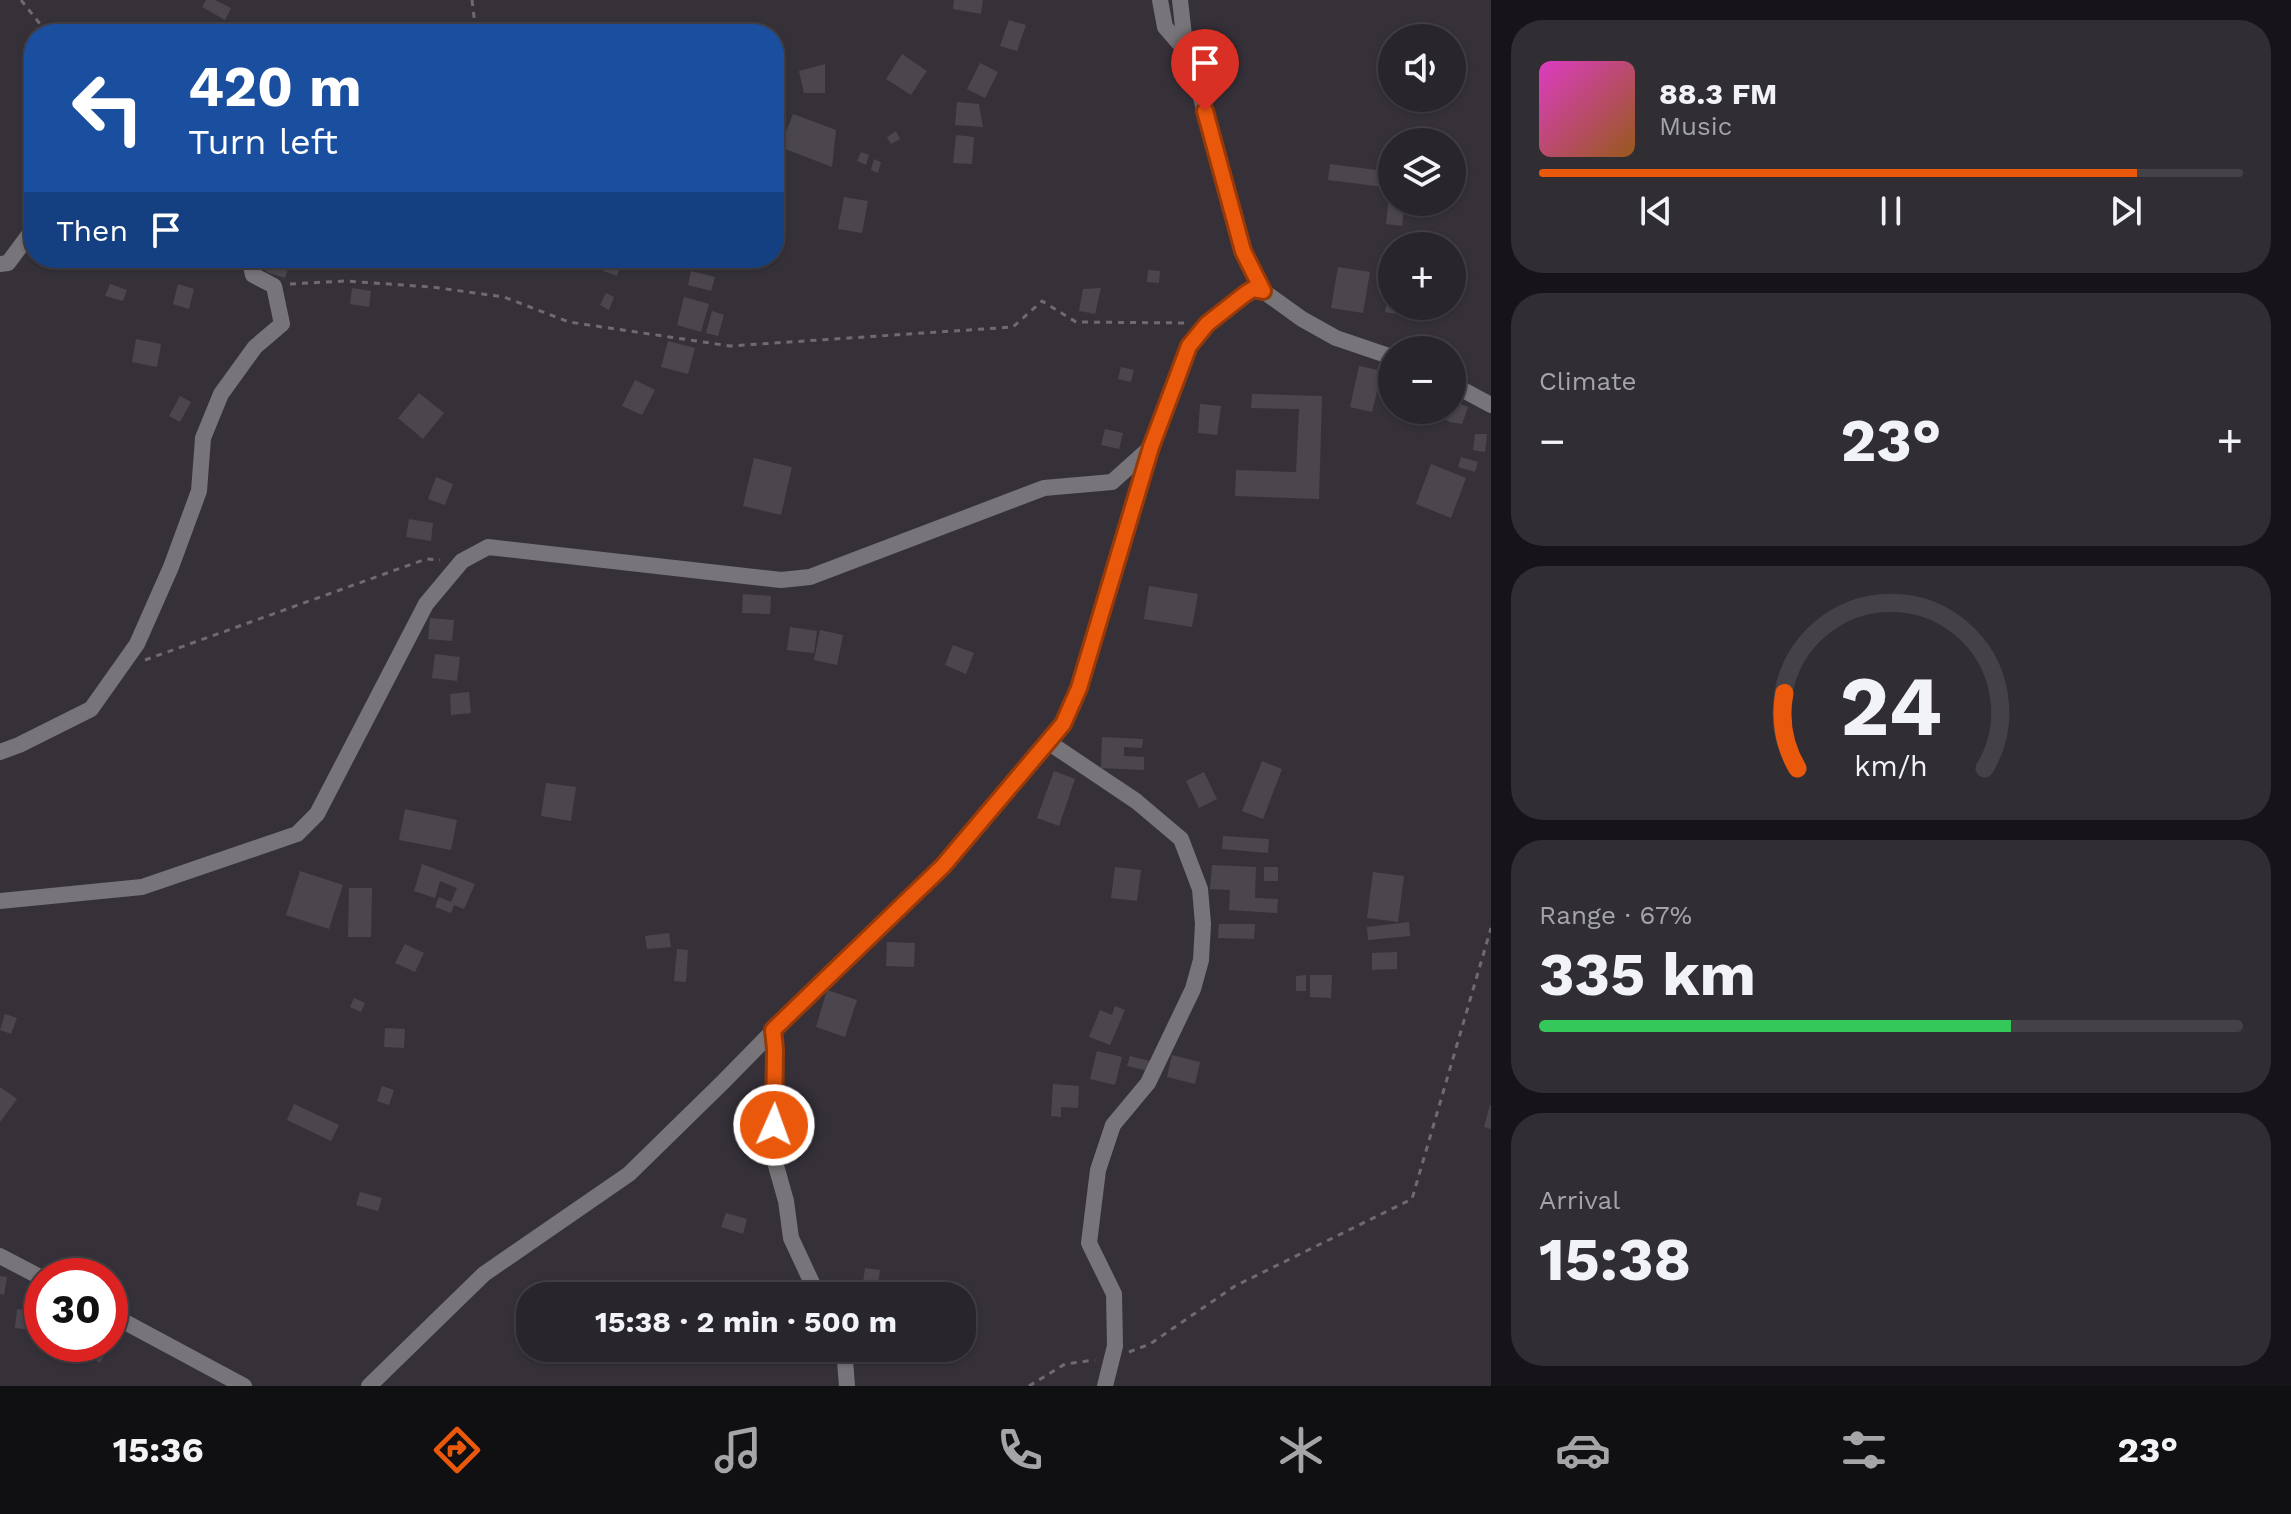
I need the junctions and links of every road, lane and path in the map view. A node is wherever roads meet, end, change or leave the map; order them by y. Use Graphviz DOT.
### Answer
graph roads {
  1 [pos="21,0"];
  2 [pos="472,0"];
  3 [pos="1160,0"];
  4 [pos="1180,0"];
  5 [pos="40,24"];
  6 [pos="475,24"];
  7 [pos="1189,55"];
  8 [pos="24,241"];
  9 [pos="0,264"];
  10 [pos="251,268"];
  11 [pos="274,286"];
  12 [pos="1263,291"];
  13 [pos="1207,324"];
  14 [pos="1378,352"];
  15 [pos="1466,390"];
  16 [pos="1490,400"];
  17 [pos="1151,447"];
  18 [pos="462,561"];
  19 [pos="119,669"];
  20 [pos="1048,742"];
  21 [pos="0,752"];
  22 [pos="0,901"];
  23 [pos="1491,928"];
  24 [pos="773,1030"];
  25 [pos="0,1256"];
  26 [pos="24,1269"];
  27 [pos="811,1282"];
  28 [pos="128,1324"];
  29 [pos="1112,1358"];
  30 [pos="845,1362"];
  31 [pos="244,1386"];
  32 [pos="369,1386"];
  33 [pos="847,1386"];
  34 [pos="1029,1386"];
  35 [pos="1105,1386"];
  1 -- 5 [label="path"];
  2 -- 6 [label="path"];
  3 -- 7 [label="street"];
  4 -- 7 [label="street"];
  7 -- 12 [label="street"];
  8 -- 9 [label="street"];
  10 -- 11 [label="street"];
  11 -- 13 [label="path"];
  11 -- 19 [label="street"];
  12 -- 13 [label="street"];
  12 -- 14 [label="street"];
  13 -- 17 [label="street"];
  15 -- 16 [label="street"];
  17 -- 18 [label="street"];
  17 -- 20 [label="street"];
  18 -- 19 [label="path"];
  18 -- 22 [label="street"];
  19 -- 21 [label="street"];
  20 -- 24 [label="street"];
  20 -- 29 [label="street"];
  23 -- 29 [label="path"];
  24 -- 27 [label="street"];
  24 -- 32 [label="street"];
  25 -- 26 [label="street"];
  28 -- 31 [label="street"];
  29 -- 34 [label="path"];
  29 -- 35 [label="street"];
  30 -- 33 [label="street"];
}
